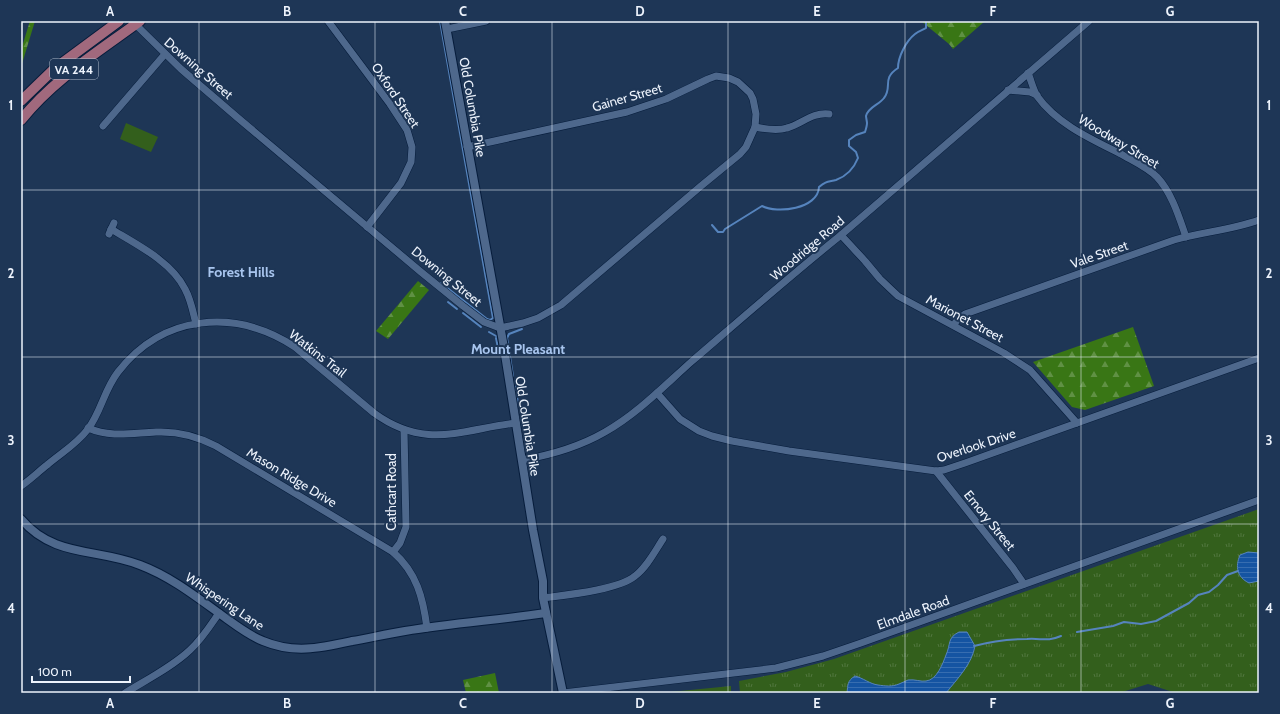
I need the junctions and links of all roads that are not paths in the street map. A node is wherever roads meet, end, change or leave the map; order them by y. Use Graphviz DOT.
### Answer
graph roads {
  1 [pos="119,21"];
  2 [pos="328,21"];
  3 [pos="486,21"];
  4 [pos="1090,21"];
  5 [pos="135,22"];
  6 [pos="446,25"];
  7 [pos="165,54"];
  8 [pos="1028,73"];
  9 [pos="1008,90"];
  10 [pos="1036,95"];
  11 [pos="21,101"];
  12 [pos="829,114"];
  13 [pos="21,120"];
  14 [pos="103,126"];
  15 [pos="755,127"];
  16 [pos="467,147"];
  17 [pos="1259,220"];
  18 [pos="367,227"];
  19 [pos="111,229"];
  20 [pos="841,235"];
  21 [pos="1186,237"];
  22 [pos="196,324"];
  23 [pos="954,325"];
  24 [pos="500,328"];
  25 [pos="1259,358"];
  26 [pos="657,393"];
  27 [pos="516,423"];
  28 [pos="1077,423"];
  29 [pos="88,428"];
  30 [pos="404,430"];
  31 [pos="522,460"];
  32 [pos="936,471"];
  33 [pos="21,486"];
  34 [pos="1259,500"];
  35 [pos="21,519"];
  36 [pos="663,539"];
  37 [pos="393,552"];
  38 [pos="1024,584"];
  39 [pos="543,598"];
  40 [pos="219,613"];
  41 [pos="546,613"];
  42 [pos="427,628"];
  43 [pos="126,693"];
  44 [pos="563,693"];
  1 -- 11 [label="main road, VA 244"];
  2 -- 18 [label="street, Oxford Street"];
  3 -- 6 [label="street"];
  4 -- 8 [label="street, Woodridge Road"];
  5 -- 7 [label="street, Downing Street"];
  5 -- 13 [label="main road, VA 244"];
  6 -- 16 [label="street, Old Columbia Pike"];
  7 -- 14 [label="street"];
  7 -- 18 [label="street, Downing Street"];
  8 -- 9 [label="street, Woodridge Road"];
  8 -- 10 [label="street, Woodway Street"];
  9 -- 10 [label="street"];
  9 -- 20 [label="street, Woodridge Road"];
  10 -- 21 [label="street, Woodway Street"];
  12 -- 15 [label="street"];
  15 -- 16 [label="street, Gainer Street"];
  15 -- 24 [label="street"];
  16 -- 24 [label="street, Old Columbia Pike"];
  17 -- 21 [label="street, Vale Street"];
  18 -- 24 [label="street, Downing Street"];
  19 -- 22 [label="street"];
  20 -- 23 [label="street, Marionet Street"];
  20 -- 26 [label="street, Woodridge Road"];
  21 -- 23 [label="street, Vale Street"];
  22 -- 29 [label="street, Watkins Trail"];
  22 -- 30 [label="street, Watkins Trail"];
  23 -- 28 [label="street, Marionet Street"];
  24 -- 27 [label="street, Old Columbia Pike"];
  25 -- 28 [label="street, Overlook Drive"];
  26 -- 31 [label="street, Woodridge Road"];
  26 -- 32 [label="street, Overlook Drive"];
  27 -- 30 [label="street, Watkins Trail"];
  27 -- 31 [label="street, Old Columbia Pike"];
  28 -- 32 [label="street, Overlook Drive"];
  29 -- 33 [label="street, Watkins Trail"];
  29 -- 37 [label="street, Mason Ridge Drive"];
  30 -- 37 [label="street, Cathcart Road"];
  31 -- 39 [label="street, Old Columbia Pike"];
  32 -- 38 [label="street, Emory Street"];
  34 -- 38 [label="street, Elmdale Road"];
  35 -- 40 [label="street, Whispering Lane"];
  36 -- 39 [label="street"];
  37 -- 42 [label="street, Mason Ridge Drive"];
  38 -- 44 [label="street, Elmdale Road"];
  39 -- 41 [label="street, Old Columbia Pike"];
  40 -- 42 [label="street, Whispering Lane"];
  40 -- 43 [label="street"];
  41 -- 42 [label="street, Whispering Lane"];
  41 -- 44 [label="street, Old Columbia Pike"];
}
